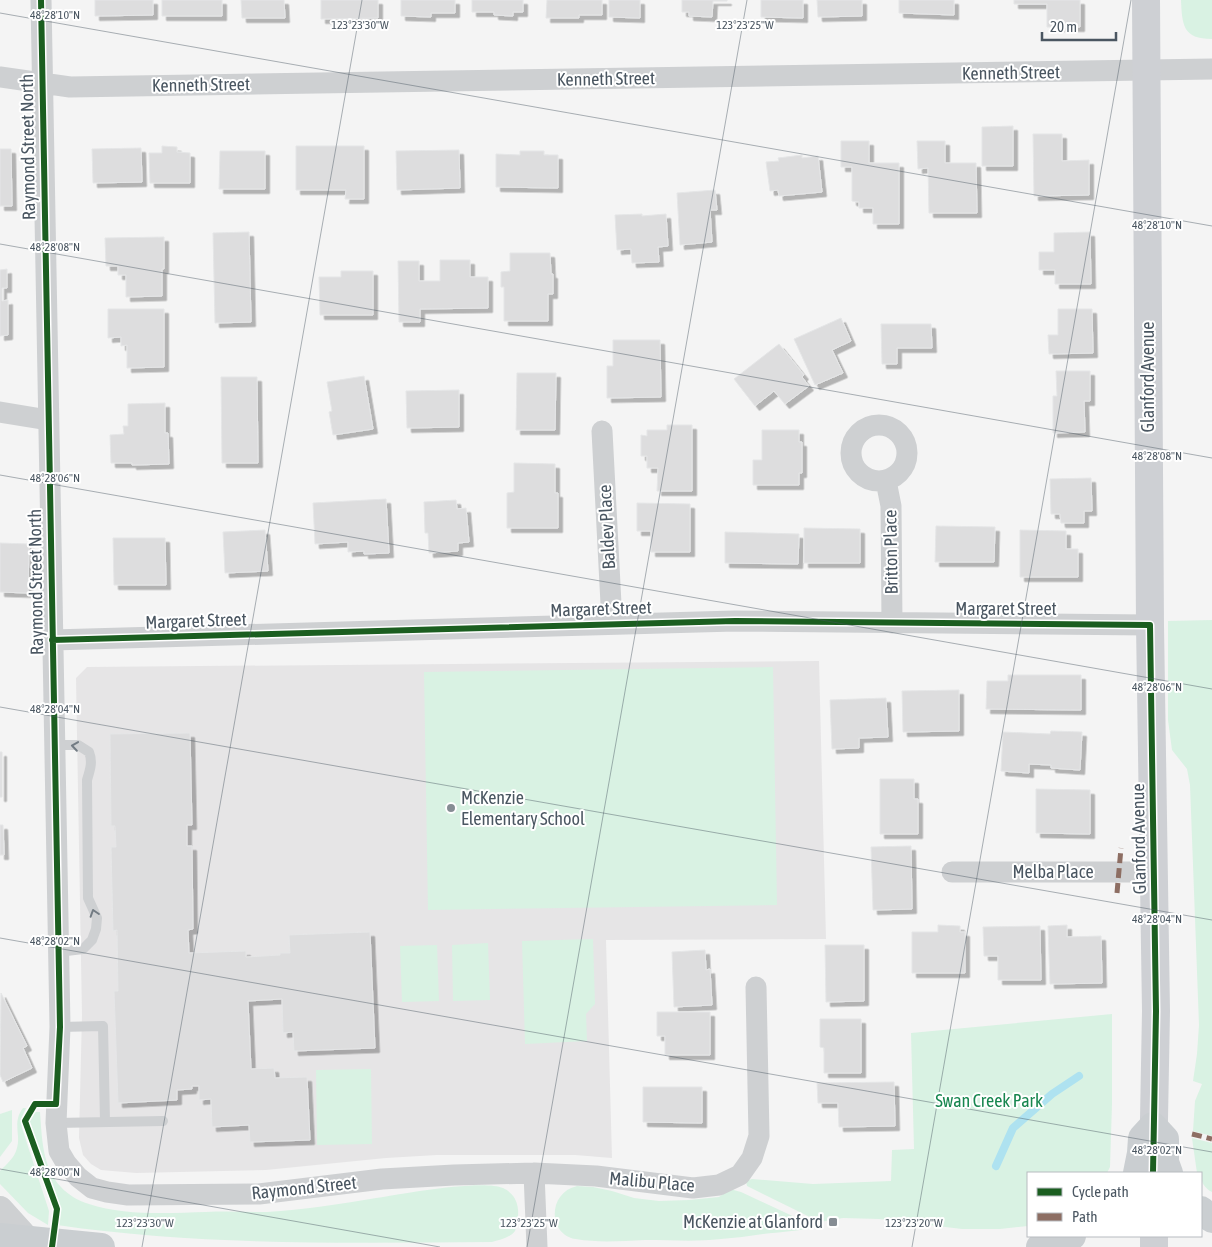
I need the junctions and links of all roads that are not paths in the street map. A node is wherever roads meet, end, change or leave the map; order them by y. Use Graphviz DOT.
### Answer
graph roads {
  1 [pos="40,0"];
  2 [pos="1146,0"];
  3 [pos="1212,69"];
  4 [pos="1146,71"];
  5 [pos="0,77"];
  6 [pos="41,83"];
  7 [pos="0,412"];
  8 [pos="48,420"];
  9 [pos="602,431"];
  10 [pos="886,481"];
  11 [pos="612,623"];
  12 [pos="892,623"];
  13 [pos="1150,625"];
  14 [pos="52,640"];
  15 [pos="54,745"];
  16 [pos="952,872"];
  17 [pos="1154,872"];
  18 [pos="58,952"];
  19 [pos="756,987"];
  20 [pos="60,1027"];
  21 [pos="163,1121"];
  22 [pos="105,1122"];
  23 [pos="56,1123"];
  24 [pos="1153,1126"];
  25 [pos="1137,1172"];
  26 [pos="1153,1172"];
  27 [pos="1169,1172"];
  28 [pos="534,1173"];
  29 [pos="78,1177"];
  30 [pos="0,1209"];
  31 [pos="1202,1211"];
  32 [pos="1212,1219"];
  33 [pos="0,1237"];
  34 [pos="1069,1237"];
  35 [pos="33,1244"];
  36 [pos="101,1247"];
  37 [pos="537,1247"];
  38 [pos="1040,1247"];
  1 -- 6 [label="street, Raymond Street North"];
  2 -- 4 [label="main road, Glanford Avenue"];
  3 -- 4 [label="street, Kenneth Street"];
  4 -- 6 [label="street, Kenneth Street"];
  4 -- 13 [label="main road, Glanford Avenue"];
  5 -- 6 [label="street, Kenneth Street"];
  6 -- 8 [label="street, Raymond Street North"];
  7 -- 8 [label="street"];
  8 -- 14 [label="street, Raymond Street North"];
  9 -- 11 [label="street, Baldev Place"];
  10 -- 12 [label="street, Britton Place"];
  11 -- 12 [label="street, Margaret Street"];
  11 -- 14 [label="street, Margaret Street"];
  12 -- 13 [label="street, Margaret Street"];
  13 -- 17 [label="main road, Glanford Avenue"];
  14 -- 15 [label="street, Raymond Street North"];
  15 -- 18 [label="street, Raymond Street North"];
  18 -- 15 [label="lane, one-way"];
  16 -- 17 [label="street, Melba Place"];
  17 -- 24 [label="main road, Glanford Avenue"];
  18 -- 20 [label="street, Raymond Street North"];
  19 -- 28 [label="street, Malibu Place"];
  20 -- 22 [label="lane"];
  20 -- 23 [label="street, Raymond Street North"];
  21 -- 22 [label="lane"];
  22 -- 23 [label="lane"];
  23 -- 29 [label="street, Raymond Street North"];
  24 -- 25 [label="main road"];
  24 -- 26 [label="main road, Glanford Avenue"];
  24 -- 27 [label="main road"];
  28 -- 29 [label="street, Raymond Street"];
  28 -- 37 [label="street"];
  30 -- 35 [label="street"];
  31 -- 32 [label="main road"];
  33 -- 35 [label="main road"];
  34 -- 38 [label="main road"];
  35 -- 36 [label="main road"];
}
